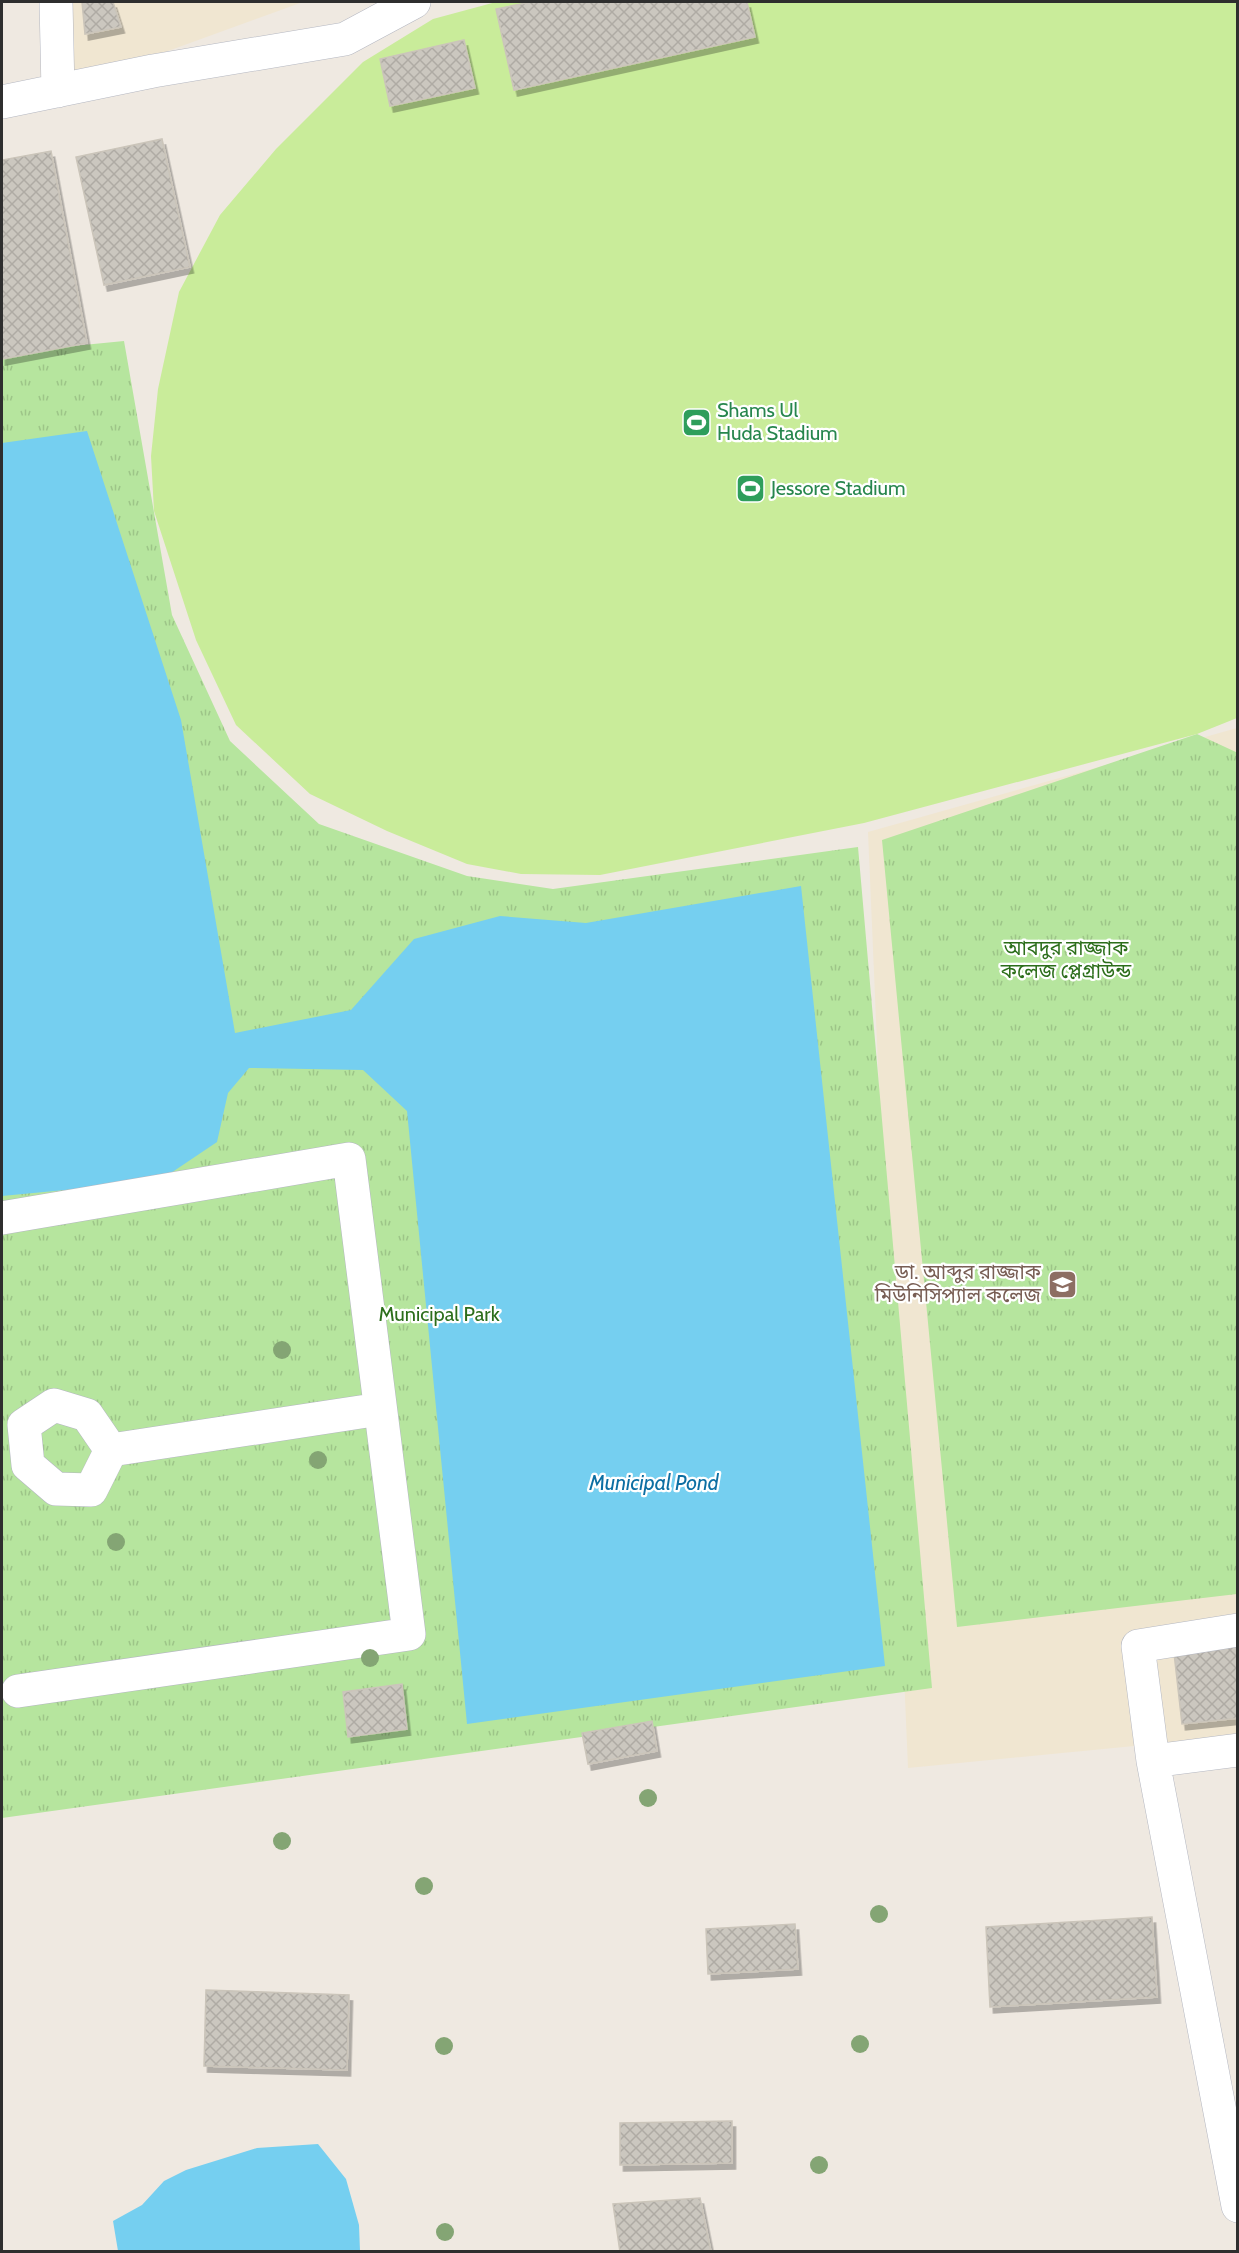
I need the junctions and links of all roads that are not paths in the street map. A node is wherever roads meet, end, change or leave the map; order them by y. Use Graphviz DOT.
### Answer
graph roads {
  1 [pos="56,2"];
  2 [pos="414,2"];
  3 [pos="58,91"];
  4 [pos="2,102"];
  5 [pos="2,1218"];
  6 [pos="380,1408"];
  7 [pos="111,1450"];
  8 [pos="15,1467"];
  9 [pos="1238,1630"];
  10 [pos="18,1691"];
  11 [pos="1238,1750"];
  12 [pos="1153,1761"];
  13 [pos="1238,2206"];
  1 -- 3 [label="street"];
  2 -- 3 [label="street"];
  3 -- 4 [label="street"];
  5 -- 6 [label="street"];
  6 -- 7 [label="street"];
  6 -- 10 [label="street"];
  7 -- 8 [label="street"];
  7 -- 8 [label="street"];
  9 -- 12 [label="street"];
  11 -- 12 [label="street"];
  12 -- 13 [label="street"];
}
